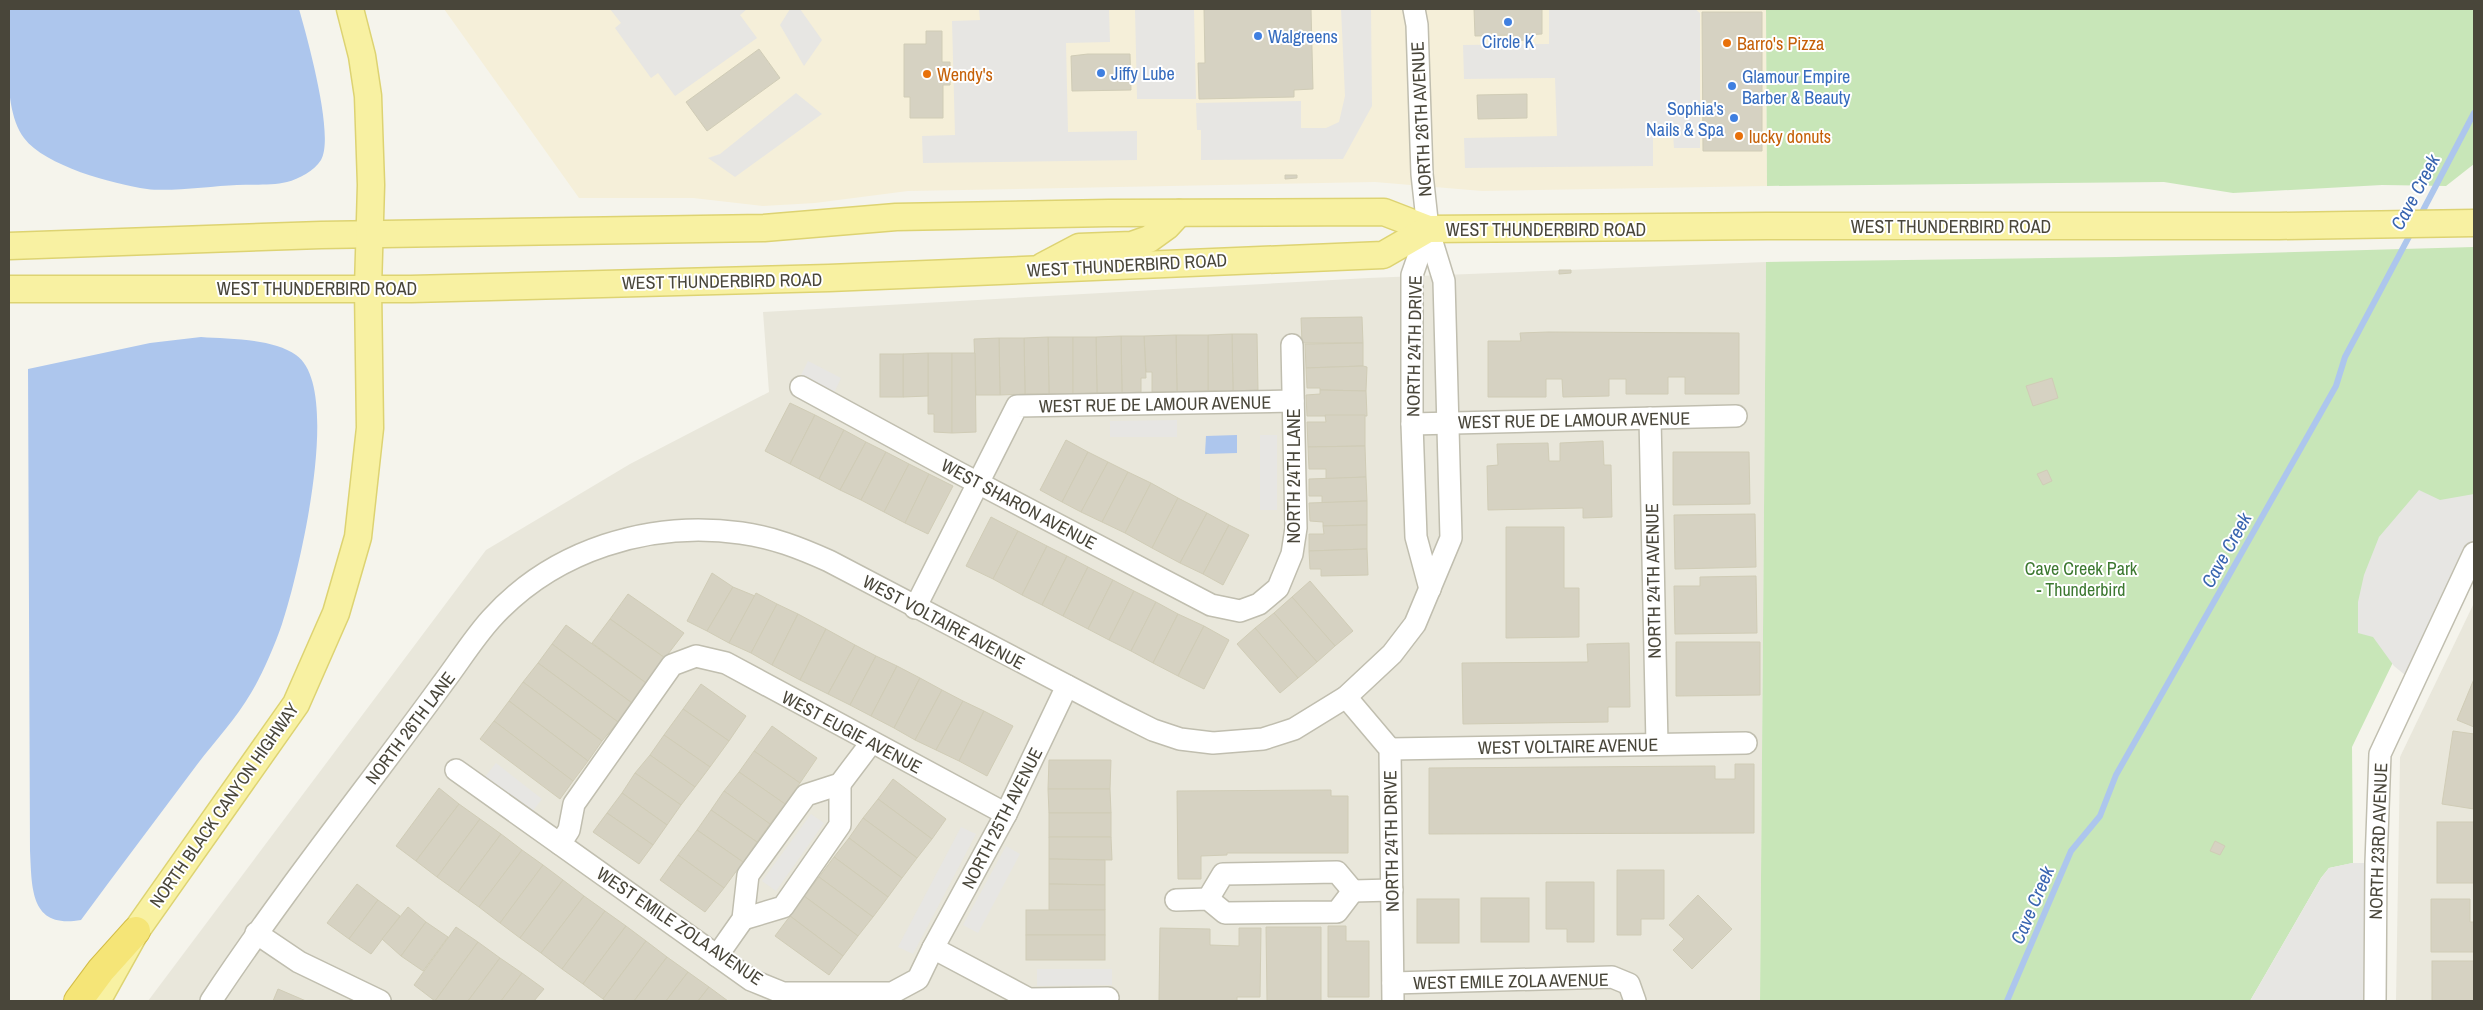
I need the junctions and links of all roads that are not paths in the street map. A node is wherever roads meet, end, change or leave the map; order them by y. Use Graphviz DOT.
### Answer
graph roads {
  1 [pos="350,9"];
  2 [pos="1414,9"];
  3 [pos="1179,212"];
  4 [pos="2474,223"];
  5 [pos="1428,229"];
  6 [pos="370,234"];
  7 [pos="9,246"];
  8 [pos="1035,270"];
  9 [pos="9,288"];
  10 [pos="368,288"];
  11 [pos="1292,345"];
  12 [pos="801,387"];
  13 [pos="1293,401"];
  14 [pos="1736,416"];
  15 [pos="1650,418"];
  16 [pos="1448,422"];
  17 [pos="1412,424"];
  18 [pos="978,483"];
  19 [pos="668,531"];
  20 [pos="2474,553"];
  21 [pos="1430,589"];
  22 [pos="915,608"];
  23 [pos="1240,611"];
  24 [pos="1067,686"];
  25 [pos="1346,697"];
  26 [pos="871,743"];
  27 [pos="1213,743"];
  28 [pos="1657,744"];
  29 [pos="1746,744"];
  30 [pos="1390,749"];
  31 [pos="456,770"];
  32 [pos="840,784"];
  33 [pos="1006,814"];
  34 [pos="560,844"];
  35 [pos="1392,890"];
  36 [pos="1353,891"];
  37 [pos="1208,899"];
  38 [pos="1176,900"];
  39 [pos="743,919"];
  40 [pos="136,931"];
  41 [pos="256,933"];
  42 [pos="933,948"];
  43 [pos="717,956"];
  44 [pos="1393,992"];
  45 [pos="1632,993"];
  46 [pos="1108,998"];
  47 [pos="78,1001"];
  48 [pos="97,1001"];
  49 [pos="212,1001"];
  50 [pos="377,1001"];
  51 [pos="2375,1001"];
  1 -- 6 [label="main road, NORTH BLACK CANYON HIGHWAY"];
  2 -- 5 [label="street, NORTH 26TH AVENUE"];
  3 -- 5 [label="main road, WEST THUNDERBIRD ROAD"];
  3 -- 6 [label="main road, WEST THUNDERBIRD ROAD"];
  3 -- 8 [label="main road"];
  4 -- 5 [label="main road, WEST THUNDERBIRD ROAD"];
  5 -- 8 [label="main road, WEST THUNDERBIRD ROAD"];
  5 -- 16 [label="street, NORTH 24TH DRIVE"];
  5 -- 17 [label="street, NORTH 24TH DRIVE"];
  6 -- 7 [label="main road, WEST THUNDERBIRD ROAD"];
  6 -- 10 [label="main road, NORTH BLACK CANYON HIGHWAY"];
  8 -- 10 [label="main road, WEST THUNDERBIRD ROAD"];
  9 -- 10 [label="main road, WEST THUNDERBIRD ROAD"];
  10 -- 40 [label="main road, NORTH BLACK CANYON HIGHWAY"];
  11 -- 13 [label="street, NORTH 24TH LANE"];
  12 -- 18 [label="street, WEST SHARON AVENUE"];
  13 -- 18 [label="street, WEST RUE DE LAMOUR AVENUE"];
  13 -- 23 [label="street, NORTH 24TH LANE"];
  14 -- 15 [label="street, WEST RUE DE LAMOUR AVENUE"];
  15 -- 16 [label="street, WEST RUE DE LAMOUR AVENUE"];
  15 -- 28 [label="street, NORTH 24TH AVENUE"];
  16 -- 17 [label="street, WEST RUE DE LAMOUR AVENUE"];
  16 -- 21 [label="street, NORTH 24TH DRIVE"];
  17 -- 21 [label="street, NORTH 24TH DRIVE"];
  18 -- 22 [label="street"];
  18 -- 23 [label="street, WEST SHARON AVENUE"];
  19 -- 22 [label="street, WEST VOLTAIRE AVENUE"];
  19 -- 41 [label="street, NORTH 26TH LANE"];
  20 -- 51 [label="street, NORTH 23RD AVENUE"];
  21 -- 25 [label="street, NORTH 24TH DRIVE"];
  22 -- 24 [label="street, WEST VOLTAIRE AVENUE"];
  24 -- 27 [label="street, WEST VOLTAIRE AVENUE"];
  24 -- 33 [label="street, NORTH 25TH AVENUE"];
  25 -- 27 [label="street, NORTH 24TH DRIVE"];
  25 -- 30 [label="street, NORTH 24TH DRIVE"];
  26 -- 32 [label="street"];
  26 -- 33 [label="street, WEST EUGIE AVENUE"];
  26 -- 34 [label="street, WEST EUGIE AVENUE"];
  28 -- 29 [label="street, WEST VOLTAIRE AVENUE"];
  28 -- 30 [label="street, WEST VOLTAIRE AVENUE"];
  30 -- 35 [label="street, NORTH 24TH DRIVE"];
  31 -- 34 [label="street, WEST EMILE ZOLA AVENUE"];
  32 -- 39 [label="street"];
  32 -- 39 [label="street"];
  33 -- 42 [label="street, NORTH 25TH AVENUE"];
  34 -- 43 [label="street, WEST EMILE ZOLA AVENUE"];
  35 -- 36 [label="street"];
  35 -- 44 [label="street, NORTH 24TH DRIVE"];
  36 -- 37 [label="street"];
  36 -- 37 [label="street"];
  37 -- 38 [label="street"];
  39 -- 43 [label="street"];
  40 -- 47 [label="highway"];
  40 -- 48 [label="main road, NORTH BLACK CANYON HIGHWAY"];
  41 -- 49 [label="street, NORTH 26TH LANE"];
  41 -- 50 [label="street"];
  42 -- 43 [label="street, WEST EMILE ZOLA AVENUE"];
  42 -- 46 [label="street"];
  44 -- 45 [label="street, WEST EMILE ZOLA AVENUE"];
}
